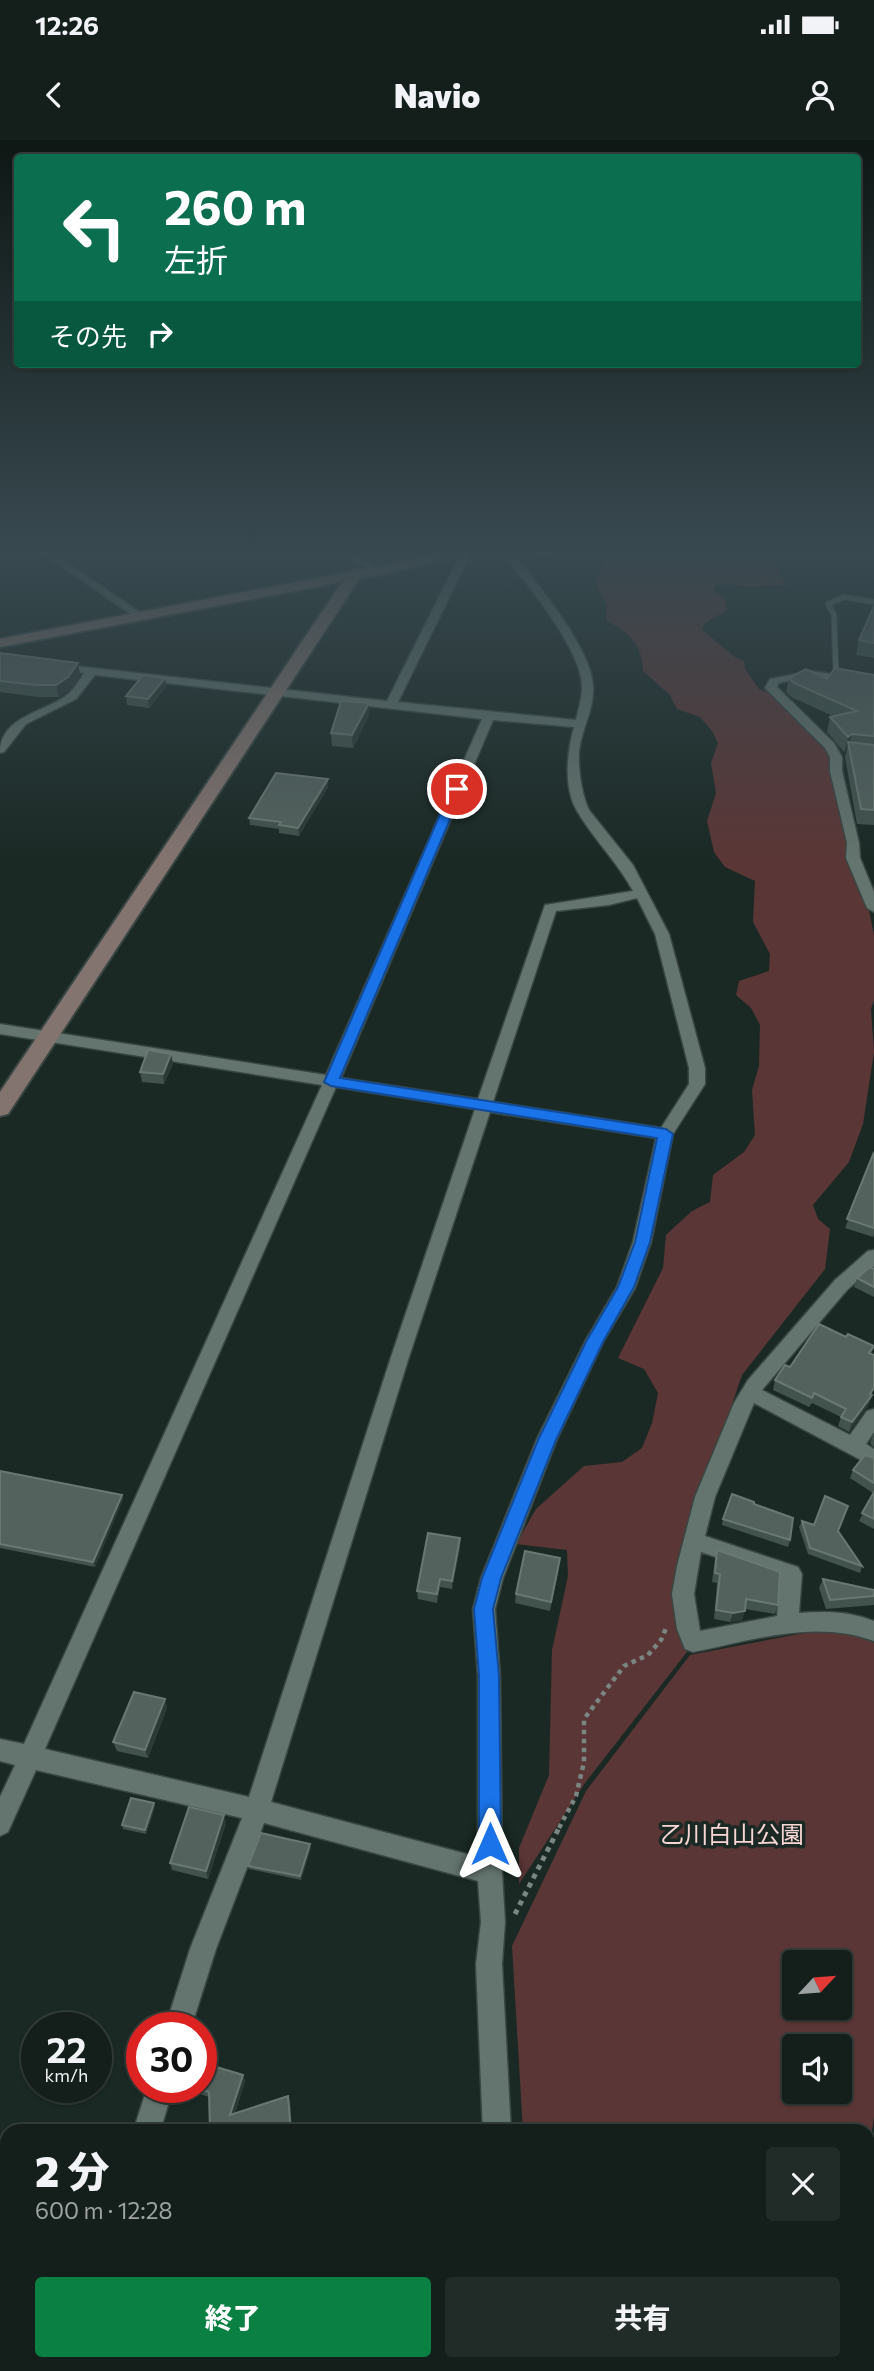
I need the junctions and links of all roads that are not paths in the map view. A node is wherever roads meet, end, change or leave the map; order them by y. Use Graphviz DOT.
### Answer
graph roads {
  1 [pos="304,655"];
  2 [pos="415,655"];
  3 [pos="579,655"];
  4 [pos="835,655"];
  5 [pos="39,665"];
  6 [pos="92,671"];
  7 [pos="836,675"];
  8 [pos="874,684"];
  9 [pos="278,692"];
  10 [pos="391,705"];
  11 [pos="489,716"];
  12 [pos="582,724"];
  13 [pos="0,749"];
  14 [pos="640,893"];
  15 [pos="874,908"];
  16 [pos="0,1029"];
  17 [pos="48,1037"];
  18 [pos="331,1082"];
  19 [pos="484,1104"];
  20 [pos="0,1110"];
  21 [pos="666,1134"];
  22 [pos="874,1256"];
  23 [pos="751,1394"];
  24 [pos="874,1417"];
  25 [pos="853,1446"];
  26 [pos="874,1459"];
  27 [pos="694,1541"];
  28 [pos="787,1626"];
  29 [pos="874,1631"];
  30 [pos="0,1751"];
  31 [pos="29,1757"];
  32 [pos="257,1810"];
  33 [pos="0,1824"];
  34 [pos="490,1872"];
  35 [pos="183,2012"];
  36 [pos="155,2103"];
  37 [pos="149,2124"];
  38 [pos="498,2124"];
  1 -- 9 [label="main road"];
  2 -- 10 [label="street"];
  3 -- 12 [label="street"];
  4 -- 7 [label="lane"];
  5 -- 6 [label="street"];
  6 -- 9 [label="street"];
  6 -- 13 [label="street"];
  7 -- 8 [label="street"];
  7 -- 15 [label="street"];
  9 -- 10 [label="street"];
  9 -- 17 [label="main road"];
  10 -- 11 [label="street"];
  11 -- 12 [label="street"];
  11 -- 18 [label="street"];
  12 -- 14 [label="street"];
  14 -- 19 [label="street"];
  14 -- 21 [label="street"];
  16 -- 17 [label="street"];
  17 -- 18 [label="street"];
  17 -- 20 [label="main road"];
  18 -- 19 [label="street"];
  18 -- 31 [label="street"];
  19 -- 21 [label="street"];
  19 -- 32 [label="street"];
  21 -- 34 [label="street"];
  22 -- 23 [label="street"];
  23 -- 25 [label="street"];
  23 -- 27 [label="street"];
  24 -- 25 [label="street"];
  25 -- 26 [label="street"];
  27 -- 28 [label="street"];
  27 -- 28 [label="street"];
  28 -- 29 [label="street"];
  30 -- 31 [label="street"];
  31 -- 32 [label="street"];
  31 -- 33 [label="street"];
  32 -- 34 [label="street"];
  32 -- 35 [label="street"];
  34 -- 38 [label="street"];
  36 -- 37 [label="street"];
}
